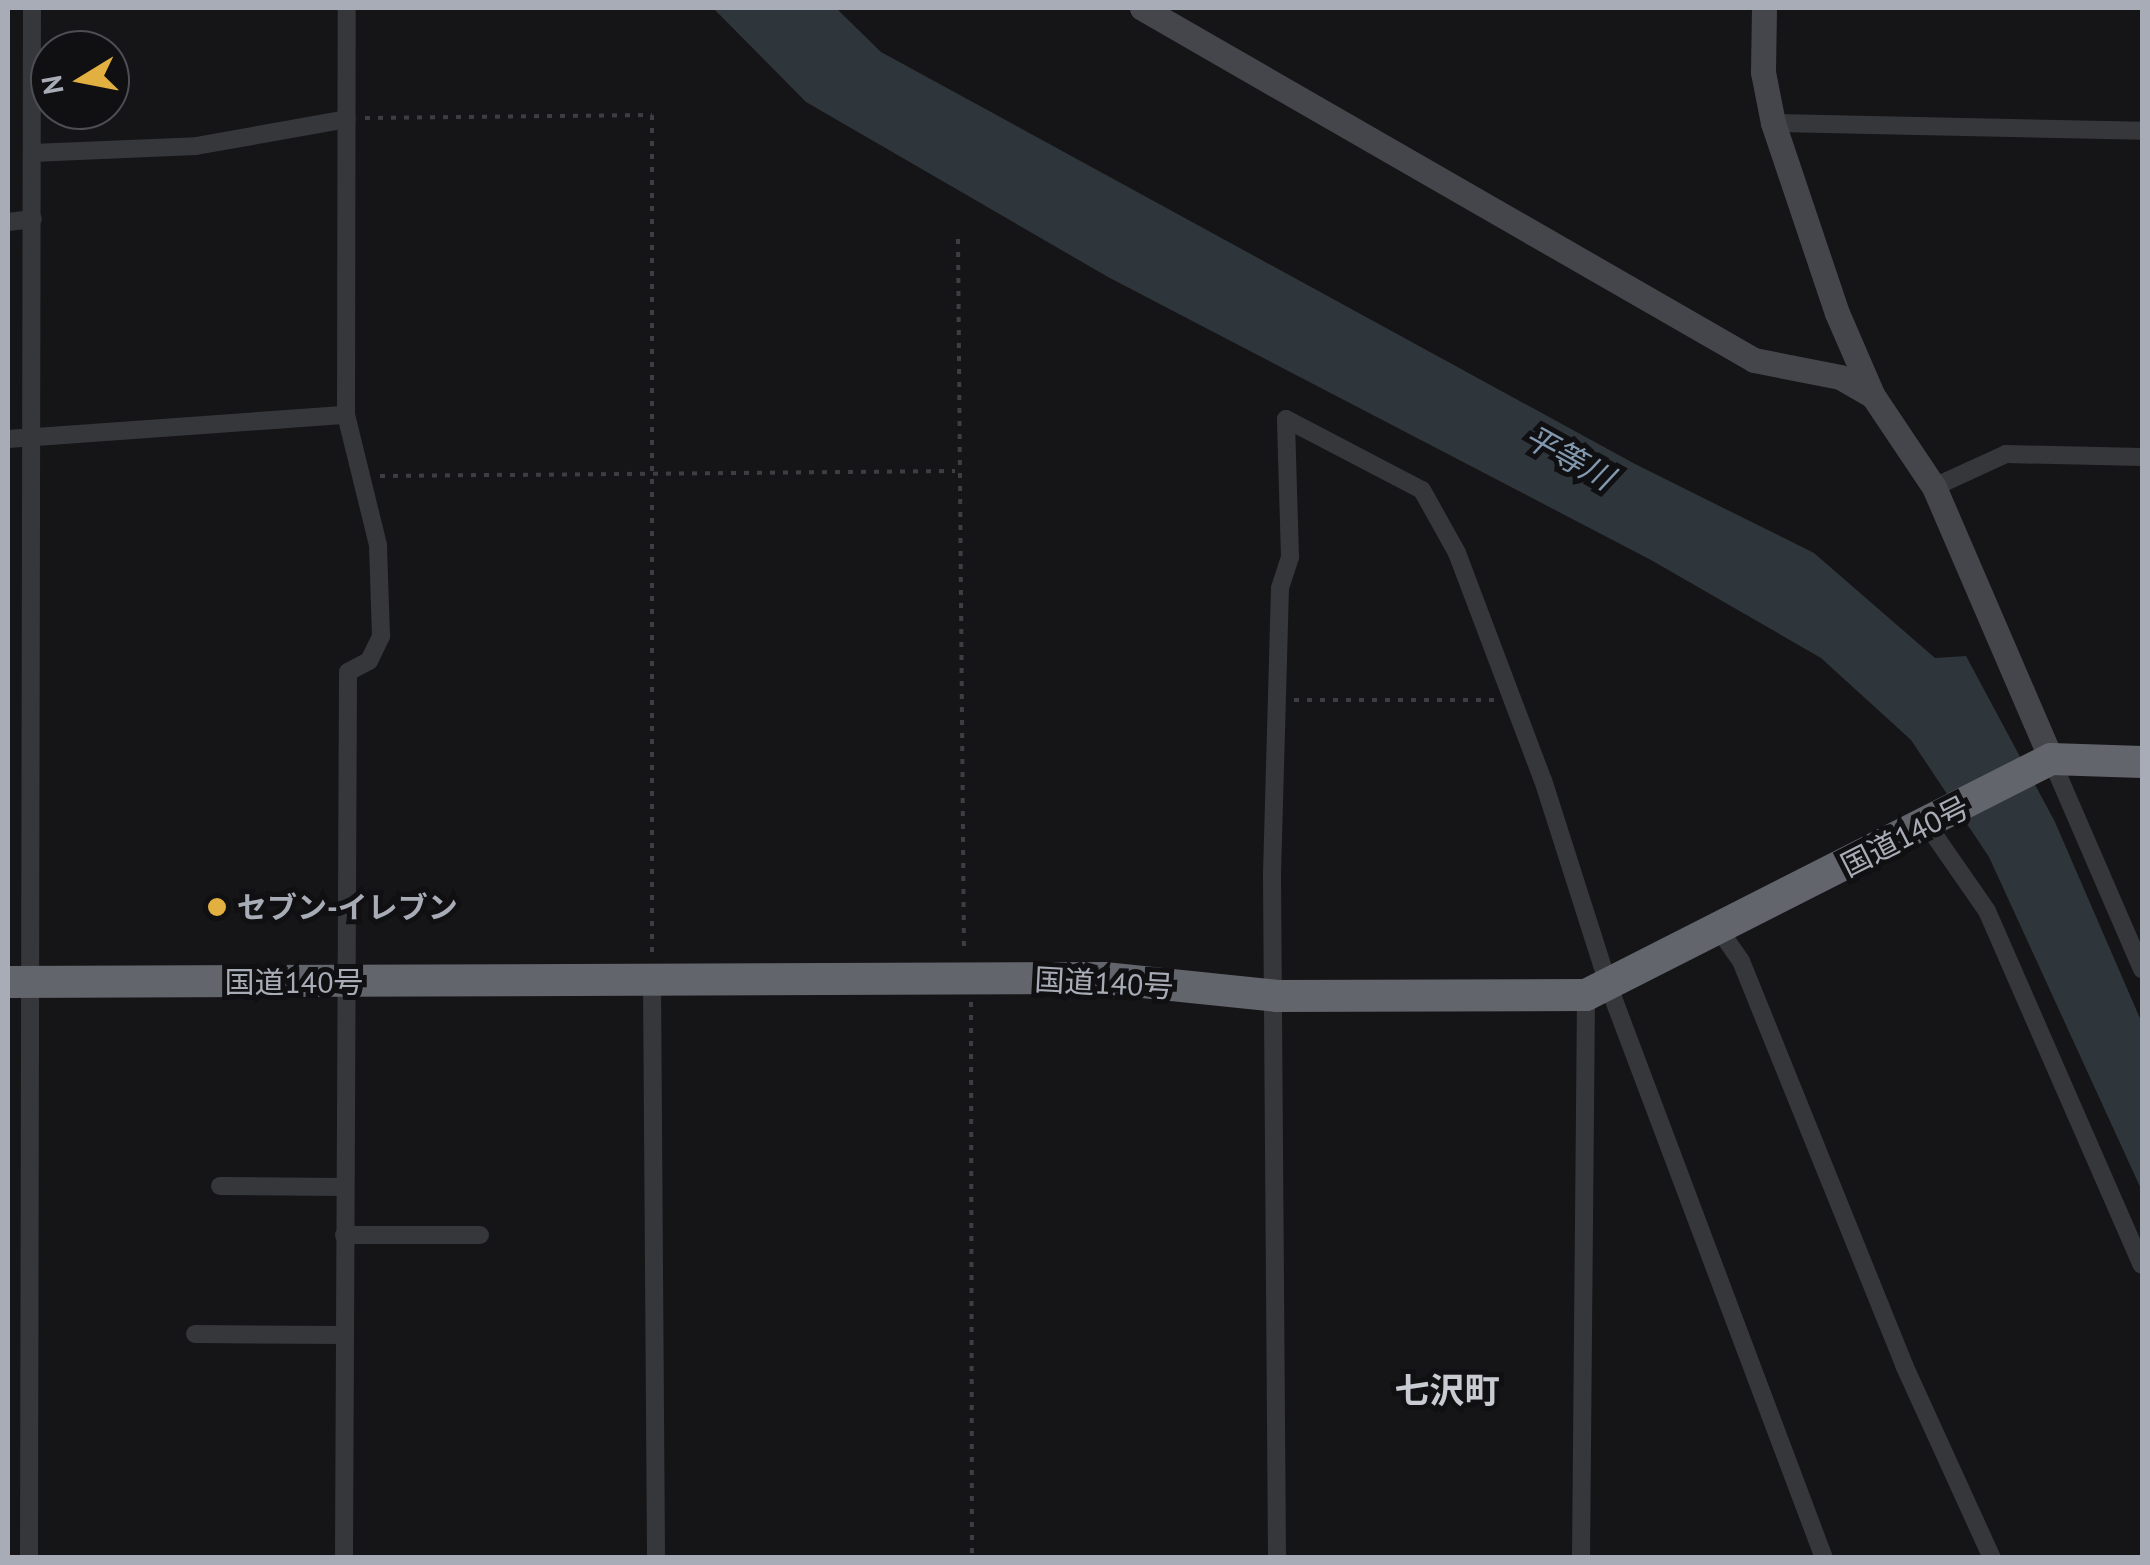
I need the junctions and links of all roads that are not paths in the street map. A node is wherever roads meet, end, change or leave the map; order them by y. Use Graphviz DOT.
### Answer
graph roads {
  1 [pos="32,8"];
  2 [pos="348,8"];
  3 [pos="1142,8"];
  4 [pos="1764,8"];
  5 [pos="348,119"];
  6 [pos="1773,124"];
  7 [pos="2142,131"];
  8 [pos="32,153"];
  9 [pos="33,219"];
  10 [pos="8,222"];
  11 [pos="1874,396"];
  12 [pos="346,415"];
  13 [pos="8,439"];
  14 [pos="30,439"];
  15 [pos="2142,457"];
  16 [pos="1934,487"];
  17 [pos="2047,761"];
  18 [pos="2142,762"];
  19 [pos="1931,824"];
  20 [pos="1720,931"];
  21 [pos="2142,969"];
  22 [pos="342,982"];
  23 [pos="652,982"];
  24 [pos="19,983"];
  25 [pos="1597,991"];
  26 [pos="1277,996"];
  27 [pos="220,1186"];
  28 [pos="344,1187"];
  29 [pos="480,1235"];
  30 [pos="344,1236"];
  31 [pos="2142,1265"];
  32 [pos="196,1334"];
  33 [pos="343,1335"];
  34 [pos="29,1558"];
  35 [pos="344,1558"];
  36 [pos="656,1558"];
  37 [pos="1277,1558"];
  38 [pos="1581,1558"];
  39 [pos="1824,1558"];
  40 [pos="1992,1558"];
  1 -- 8 [label="street"];
  2 -- 5 [label="street"];
  3 -- 11 [label="street"];
  4 -- 6 [label="street"];
  5 -- 8 [label="street"];
  5 -- 12 [label="street"];
  6 -- 7 [label="street"];
  6 -- 11 [label="street"];
  8 -- 9 [label="street"];
  9 -- 10 [label="street"];
  9 -- 14 [label="street"];
  11 -- 16 [label="street"];
  12 -- 14 [label="street"];
  12 -- 22 [label="street"];
  13 -- 14 [label="street"];
  14 -- 24 [label="street"];
  15 -- 16 [label="street"];
  16 -- 17 [label="street"];
  17 -- 18 [label="highway, 国道140号"];
  17 -- 19 [label="highway, 国道140号"];
  17 -- 21 [label="street"];
  19 -- 20 [label="highway, 国道140号"];
  19 -- 31 [label="street"];
  20 -- 25 [label="highway, 国道140号"];
  20 -- 40 [label="street"];
  22 -- 23 [label="highway, 国道140号"];
  22 -- 24 [label="highway, 国道140号"];
  22 -- 28 [label="street"];
  23 -- 26 [label="highway, 国道140号"];
  23 -- 36 [label="street"];
  24 -- 34 [label="street"];
  25 -- 26 [label="highway, 国道140号"];
  25 -- 26 [label="street"];
  25 -- 38 [label="street"];
  25 -- 39 [label="street"];
  26 -- 37 [label="street"];
  27 -- 28 [label="street"];
  28 -- 30 [label="street"];
  29 -- 30 [label="street"];
  30 -- 33 [label="street"];
  32 -- 33 [label="street"];
  33 -- 35 [label="street"];
}
